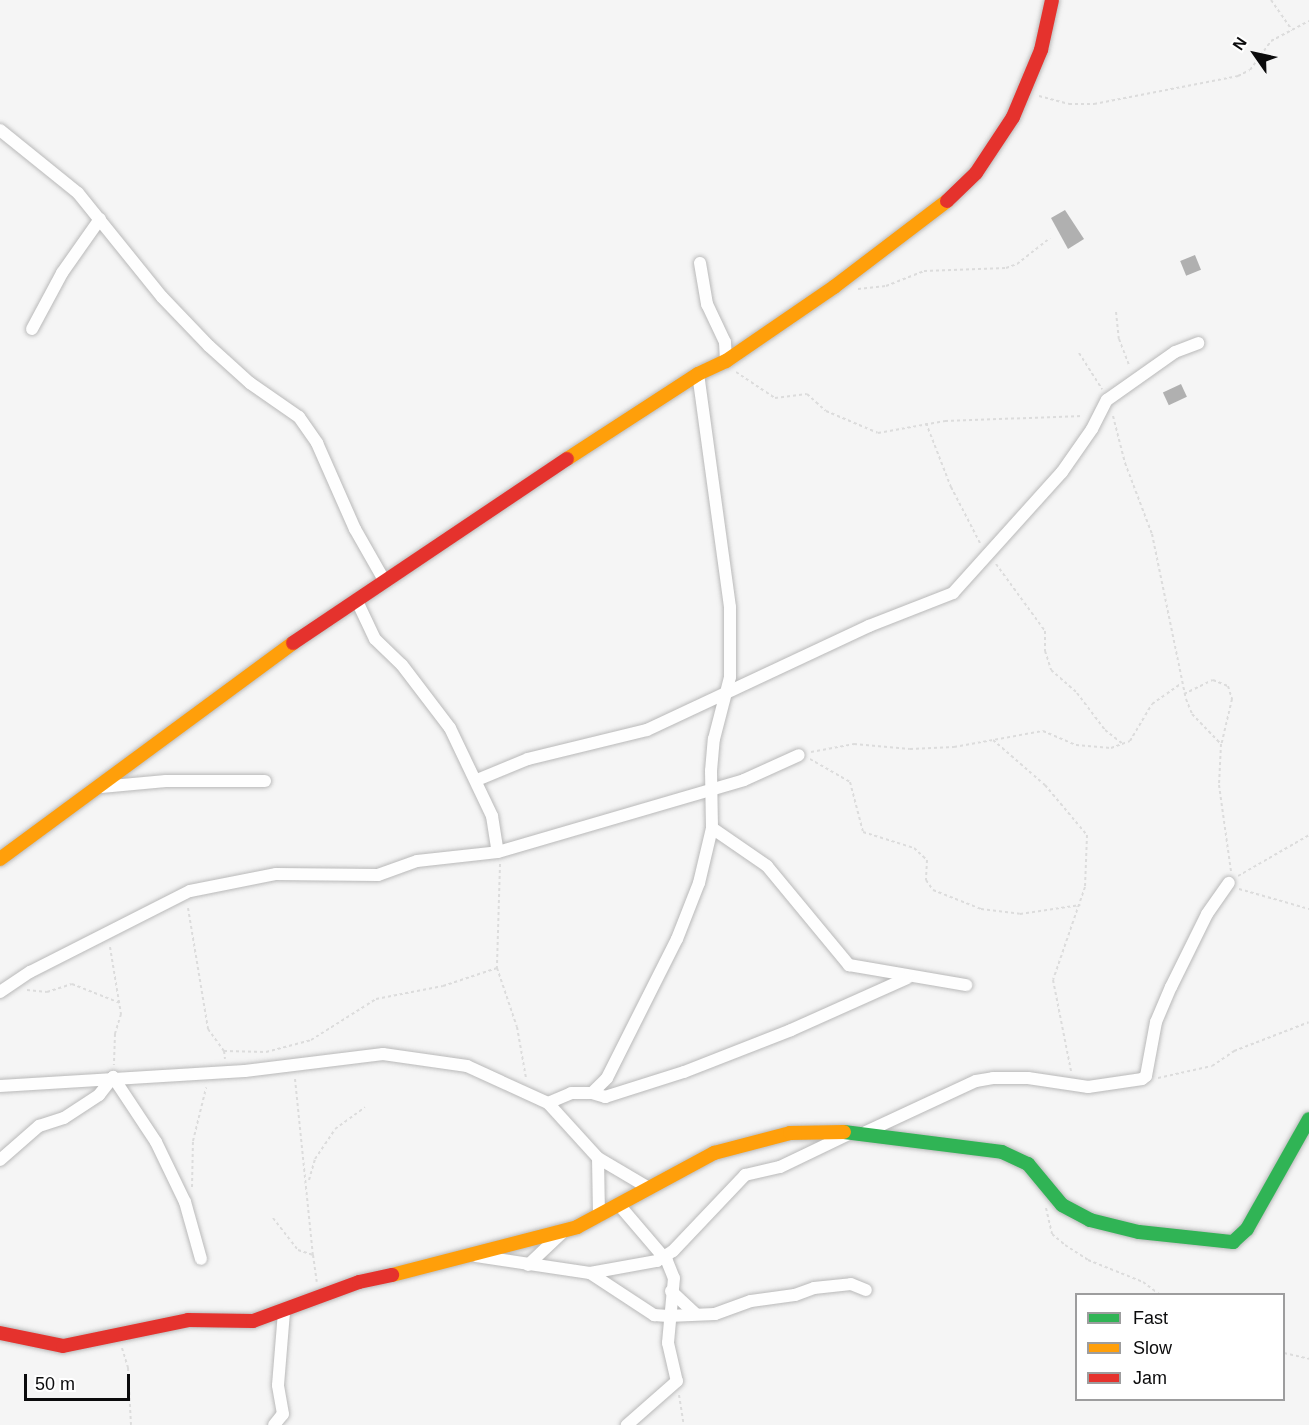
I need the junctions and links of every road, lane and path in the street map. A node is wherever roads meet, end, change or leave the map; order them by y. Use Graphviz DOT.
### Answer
graph roads {
  1 [pos="1052,0"];
  2 [pos="1271,0"];
  3 [pos="1309,21"];
  4 [pos="1292,30"];
  5 [pos="1025,92"];
  6 [pos="0,130"];
  7 [pos="100,219"];
  8 [pos="1050,238"];
  9 [pos="700,263"];
  10 [pos="834,287"];
  11 [pos="1116,312"];
  12 [pos="32,329"];
  13 [pos="1198,343"];
  14 [pos="1079,353"];
  15 [pos="726,361"];
  16 [pos="698,374"];
  17 [pos="1137,380"];
  18 [pos="1104,403"];
  19 [pos="926,423"];
  20 [pos="990,556"];
  21 [pos="384,580"];
  22 [pos="357,601"];
  23 [pos="1182,684"];
  24 [pos="1184,693"];
  25 [pos="725,695"];
  26 [pos="993,740"];
  27 [pos="1124,745"];
  28 [pos="1221,746"];
  29 [pos="799,755"];
  30 [pos="477,780"];
  31 [pos="265,781"];
  32 [pos="101,788"];
  33 [pos="712,788"];
  34 [pos="712,828"];
  35 [pos="1309,835"];
  36 [pos="498,852"];
  37 [pos="0,859"];
  38 [pos="1229,883"];
  39 [pos="179,896"];
  40 [pos="1080,905"];
  41 [pos="1309,909"];
  42 [pos="105,935"];
  43 [pos="497,968"];
  44 [pos="907,978"];
  45 [pos="966,985"];
  46 [pos="4,989"];
  47 [pos="120,1003"];
  48 [pos="1309,1022"];
  49 [pos="224,1051"];
  50 [pos="293,1064"];
  51 [pos="223,1070"];
  52 [pos="1146,1076"];
  53 [pos="113,1077"];
  54 [pos="1071,1084"];
  55 [pos="0,1086"];
  56 [pos="592,1093"];
  57 [pos="536,1095"];
  58 [pos="548,1103"];
  59 [pos="365,1107"];
  60 [pos="1309,1119"];
  61 [pos="866,1132"];
  62 [pos="849,1133"];
  63 [pos="598,1158"];
  64 [pos="0,1160"];
  65 [pos="308,1183"];
  66 [pos="646,1187"];
  67 [pos="1053,1192"];
  68 [pos="185,1202"];
  69 [pos="620,1206"];
  70 [pos="599,1216"];
  71 [pos="273,1218"];
  72 [pos="565,1230"];
  73 [pos="313,1255"];
  74 [pos="472,1255"];
  75 [pos="663,1257"];
  76 [pos="201,1259"];
  77 [pos="528,1265"];
  78 [pos="590,1274"];
  79 [pos="866,1290"];
  80 [pos="671,1291"];
  81 [pos="1158,1293"];
  82 [pos="319,1294"];
  83 [pos="284,1312"];
  84 [pos="695,1313"];
  85 [pos="668,1316"];
  86 [pos="0,1332"];
  87 [pos="118,1336"];
  88 [pos="1285,1353"];
  89 [pos="1309,1359"];
  90 [pos="677,1382"];
  91 [pos="131,1425"];
  92 [pos="274,1425"];
  93 [pos="627,1425"];
  94 [pos="684,1425"];
  1 -- 5 [label="street"];
  2 -- 4 [label="path"];
  3 -- 4 [label="path"];
  4 -- 5 [label="path"];
  5 -- 10 [label="street"];
  6 -- 7 [label="street"];
  7 -- 12 [label="street"];
  7 -- 21 [label="street"];
  8 -- 10 [label="path"];
  9 -- 15 [label="street"];
  10 -- 15 [label="street"];
  11 -- 17 [label="path"];
  13 -- 17 [label="street"];
  14 -- 18 [label="path"];
  15 -- 16 [label="street"];
  15 -- 19 [label="path"];
  16 -- 21 [label="street"];
  16 -- 25 [label="street"];
  17 -- 18 [label="street"];
  18 -- 19 [label="path"];
  18 -- 20 [label="street"];
  18 -- 23 [label="path"];
  19 -- 20 [label="path"];
  20 -- 25 [label="street"];
  20 -- 27 [label="path"];
  21 -- 22 [label="street"];
  22 -- 30 [label="street"];
  22 -- 32 [label="street"];
  23 -- 24 [label="path"];
  23 -- 27 [label="path"];
  24 -- 28 [label="path"];
  24 -- 28 [label="path"];
  25 -- 30 [label="street"];
  25 -- 33 [label="street"];
  26 -- 27 [label="path"];
  26 -- 29 [label="path"];
  26 -- 40 [label="path"];
  28 -- 38 [label="path"];
  29 -- 33 [label="street"];
  29 -- 40 [label="path"];
  30 -- 36 [label="street"];
  31 -- 32 [label="street"];
  32 -- 37 [label="street"];
  33 -- 34 [label="street"];
  33 -- 36 [label="street"];
  34 -- 44 [label="street"];
  34 -- 56 [label="street"];
  35 -- 38 [label="path"];
  36 -- 39 [label="street"];
  36 -- 43 [label="path"];
  38 -- 41 [label="path"];
  38 -- 52 [label="street"];
  39 -- 42 [label="street"];
  39 -- 49 [label="path"];
  40 -- 54 [label="path"];
  42 -- 46 [label="street"];
  42 -- 47 [label="path"];
  43 -- 49 [label="path"];
  43 -- 57 [label="path"];
  44 -- 45 [label="street"];
  44 -- 56 [label="street"];
  46 -- 47 [label="path"];
  47 -- 53 [label="path"];
  48 -- 52 [label="path"];
  49 -- 51 [label="path"];
  50 -- 51 [label="street"];
  50 -- 57 [label="street"];
  50 -- 65 [label="path"];
  51 -- 53 [label="street"];
  51 -- 68 [label="path"];
  52 -- 54 [label="street"];
  53 -- 55 [label="street"];
  53 -- 64 [label="street"];
  53 -- 68 [label="street"];
  54 -- 61 [label="street"];
  56 -- 58 [label="street"];
  57 -- 58 [label="street"];
  58 -- 63 [label="street"];
  59 -- 65 [label="path"];
  60 -- 67 [label="street"];
  61 -- 62 [label="street"];
  61 -- 67 [label="street"];
  62 -- 66 [label="street"];
  62 -- 75 [label="street"];
  63 -- 66 [label="street"];
  63 -- 70 [label="street"];
  65 -- 73 [label="path"];
  66 -- 69 [label="street"];
  67 -- 81 [label="path"];
  68 -- 76 [label="street"];
  69 -- 70 [label="street"];
  69 -- 75 [label="street"];
  70 -- 72 [label="street"];
  71 -- 73 [label="path"];
  72 -- 74 [label="street"];
  72 -- 77 [label="street"];
  73 -- 82 [label="path"];
  74 -- 77 [label="street"];
  74 -- 82 [label="street"];
  75 -- 78 [label="street"];
  75 -- 80 [label="street"];
  77 -- 78 [label="street"];
  78 -- 85 [label="street"];
  79 -- 84 [label="street"];
  80 -- 84 [label="street"];
  80 -- 85 [label="street"];
  82 -- 83 [label="street"];
  83 -- 87 [label="street"];
  83 -- 92 [label="street"];
  84 -- 85 [label="street"];
  85 -- 90 [label="street"];
  86 -- 87 [label="street"];
  87 -- 91 [label="path"];
  88 -- 89 [label="path"];
  90 -- 93 [label="street"];
  90 -- 94 [label="path"];
}
